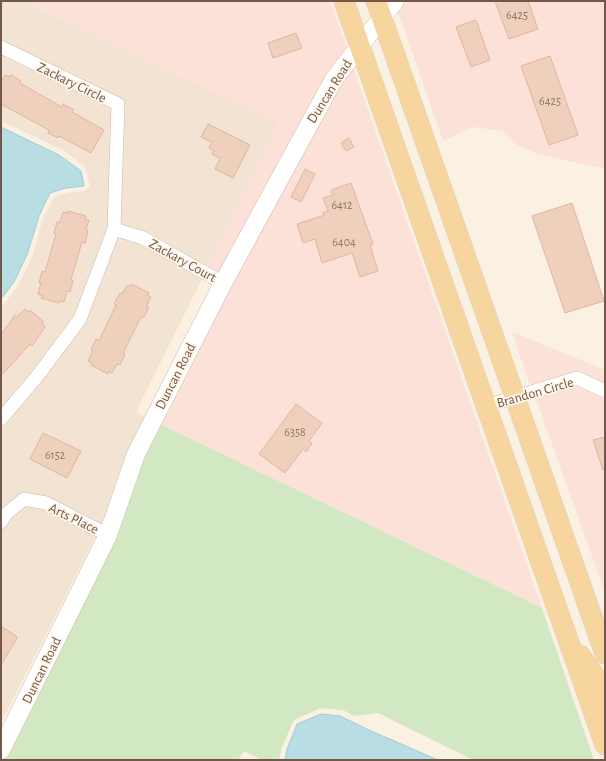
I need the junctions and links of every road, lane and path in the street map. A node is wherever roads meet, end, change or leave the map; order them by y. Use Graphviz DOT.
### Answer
graph roads {
  1 [pos="344,1"];
  2 [pos="395,1"];
  3 [pos="379,10"];
  4 [pos="359,45"];
  5 [pos="1,47"];
  6 [pos="114,229"];
  7 [pos="223,283"];
  8 [pos="605,391"];
  9 [pos="515,396"];
  10 [pos="486,406"];
  11 [pos="1,419"];
  12 [pos="1,522"];
  13 [pos="108,535"];
  14 [pos="567,636"];
  15 [pos="605,654"];
  16 [pos="605,702"];
  17 [pos="605,745"];
  18 [pos="1,750"];
  1 -- 4 [label="main road"];
  2 -- 3 [label="street, Duncan Road"];
  3 -- 4 [label="street, Duncan Road"];
  3 -- 9 [label="main road"];
  4 -- 7 [label="street, Duncan Road"];
  4 -- 10 [label="main road"];
  5 -- 6 [label="street, Zackary Circle"];
  6 -- 7 [label="street, Zackary Court"];
  6 -- 11 [label="street, Zackary Circle"];
  7 -- 13 [label="street, Duncan Road"];
  8 -- 9 [label="street, Brandon Circle"];
  9 -- 10 [label="street, Brandon Circle"];
  9 -- 15 [label="main road"];
  10 -- 14 [label="main road"];
  12 -- 13 [label="street, Arts Place"];
  13 -- 18 [label="street, Duncan Road"];
  14 -- 16 [label="main road"];
  14 -- 17 [label="main road"];
}
